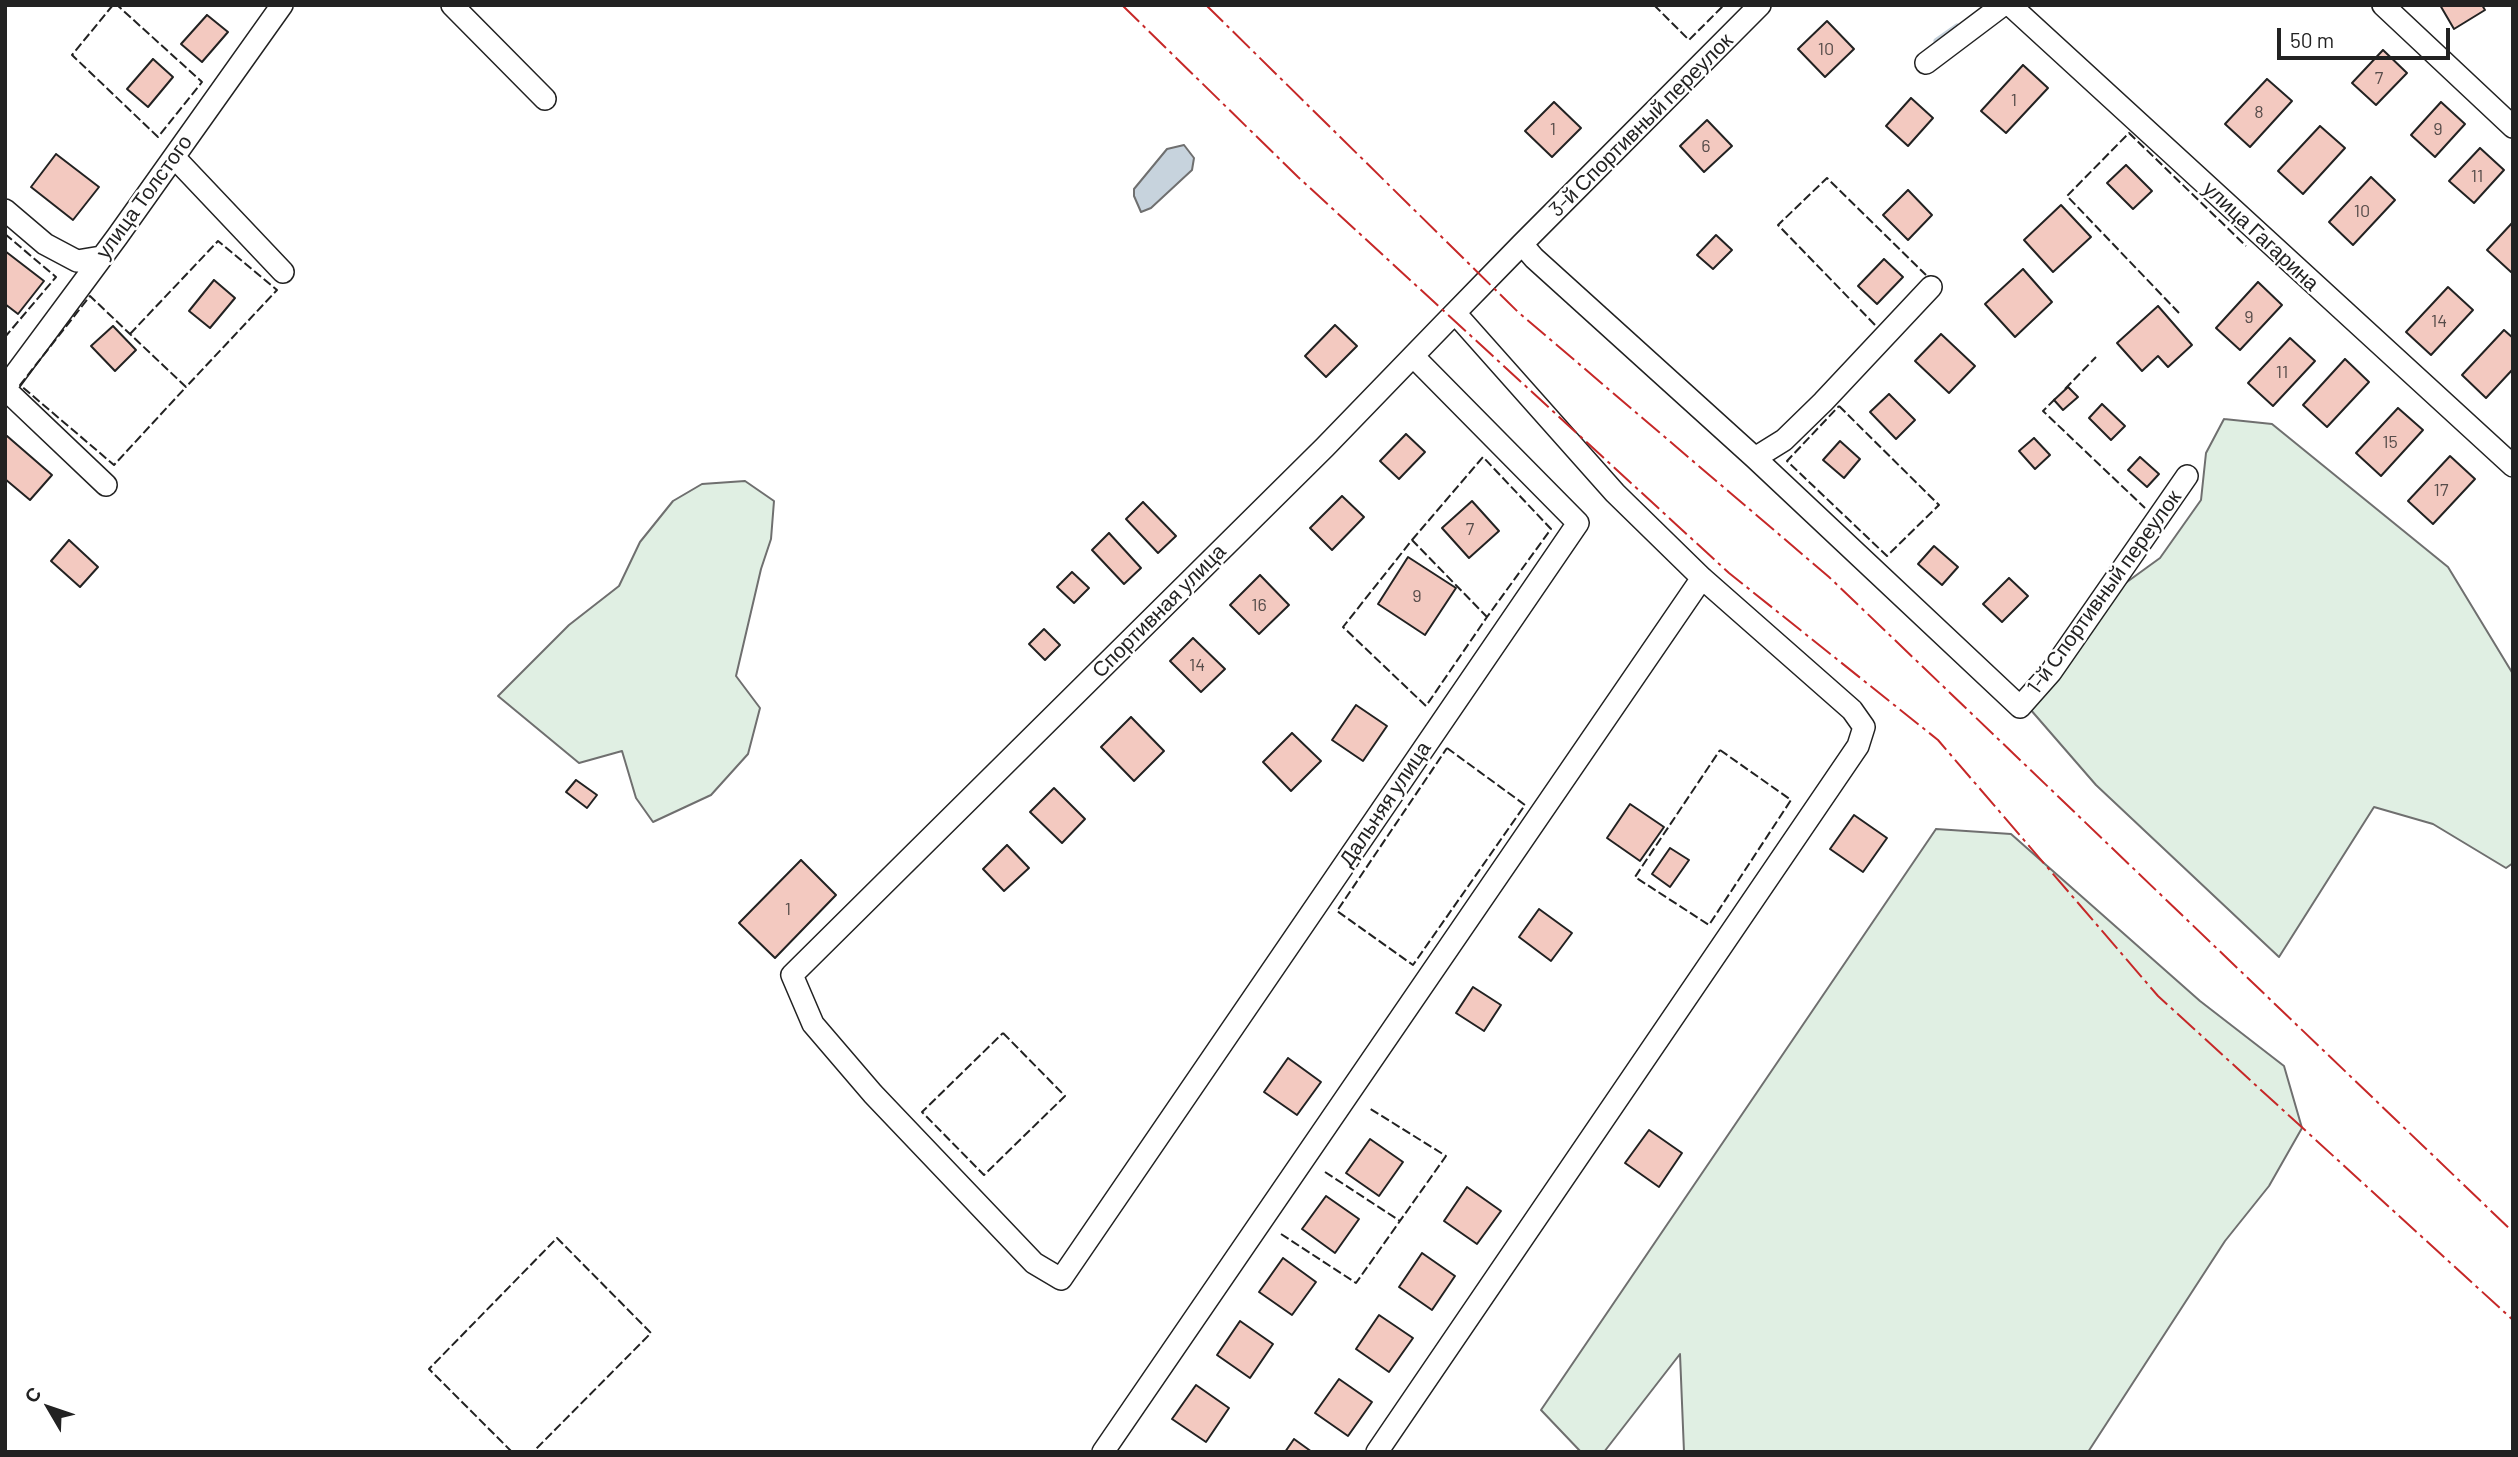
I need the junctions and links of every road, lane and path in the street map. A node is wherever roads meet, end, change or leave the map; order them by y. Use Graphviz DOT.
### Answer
graph roads {
  1 [pos="282,5"];
  2 [pos="452,5"];
  3 [pos="1760,5"];
  4 [pos="2003,5"];
  5 [pos="2010,5"];
  6 [pos="2383,5"];
  7 [pos="1926,63"];
  8 [pos="545,99"];
  9 [pos="2513,127"];
  10 [pos="174,157"];
  11 [pos="5,210"];
  12 [pos="1522,244"];
  13 [pos="101,257"];
  14 [pos="283,272"];
  15 [pos="1931,287"];
  16 [pos="1455,313"];
  17 [pos="1413,356"];
  18 [pos="5,388"];
  19 [pos="1755,458"];
  20 [pos="2513,466"];
  21 [pos="2187,476"];
  22 [pos="106,485"];
  23 [pos="1702,578"];
  24 [pos="1060,1279"];
  25 [pos="1102,1452"];
  26 [pos="1377,1452"];
  1 -- 10 [label="street, улица Толстого"];
  2 -- 8 [label="street"];
  3 -- 12 [label="street, 3-й Спортивный переулок"];
  4 -- 7 [label="street"];
  5 -- 20 [label="street, улица Гагарина"];
  6 -- 9 [label="street"];
  10 -- 13 [label="street, улица Толстого"];
  10 -- 14 [label="street"];
  11 -- 13 [label="street"];
  12 -- 16 [label="street, Спортивная улица"];
  12 -- 19 [label="street"];
  13 -- 18 [label="street, улица Толстого"];
  15 -- 19 [label="street"];
  16 -- 17 [label="street, Спортивная улица"];
  16 -- 23 [label="street"];
  17 -- 24 [label="street, Дальняя улица"];
  17 -- 24 [label="street, Спортивная улица"];
  18 -- 22 [label="street"];
  19 -- 21 [label="street, 1-й Спортивный переулок"];
  23 -- 25 [label="street"];
  23 -- 26 [label="street"];
}
